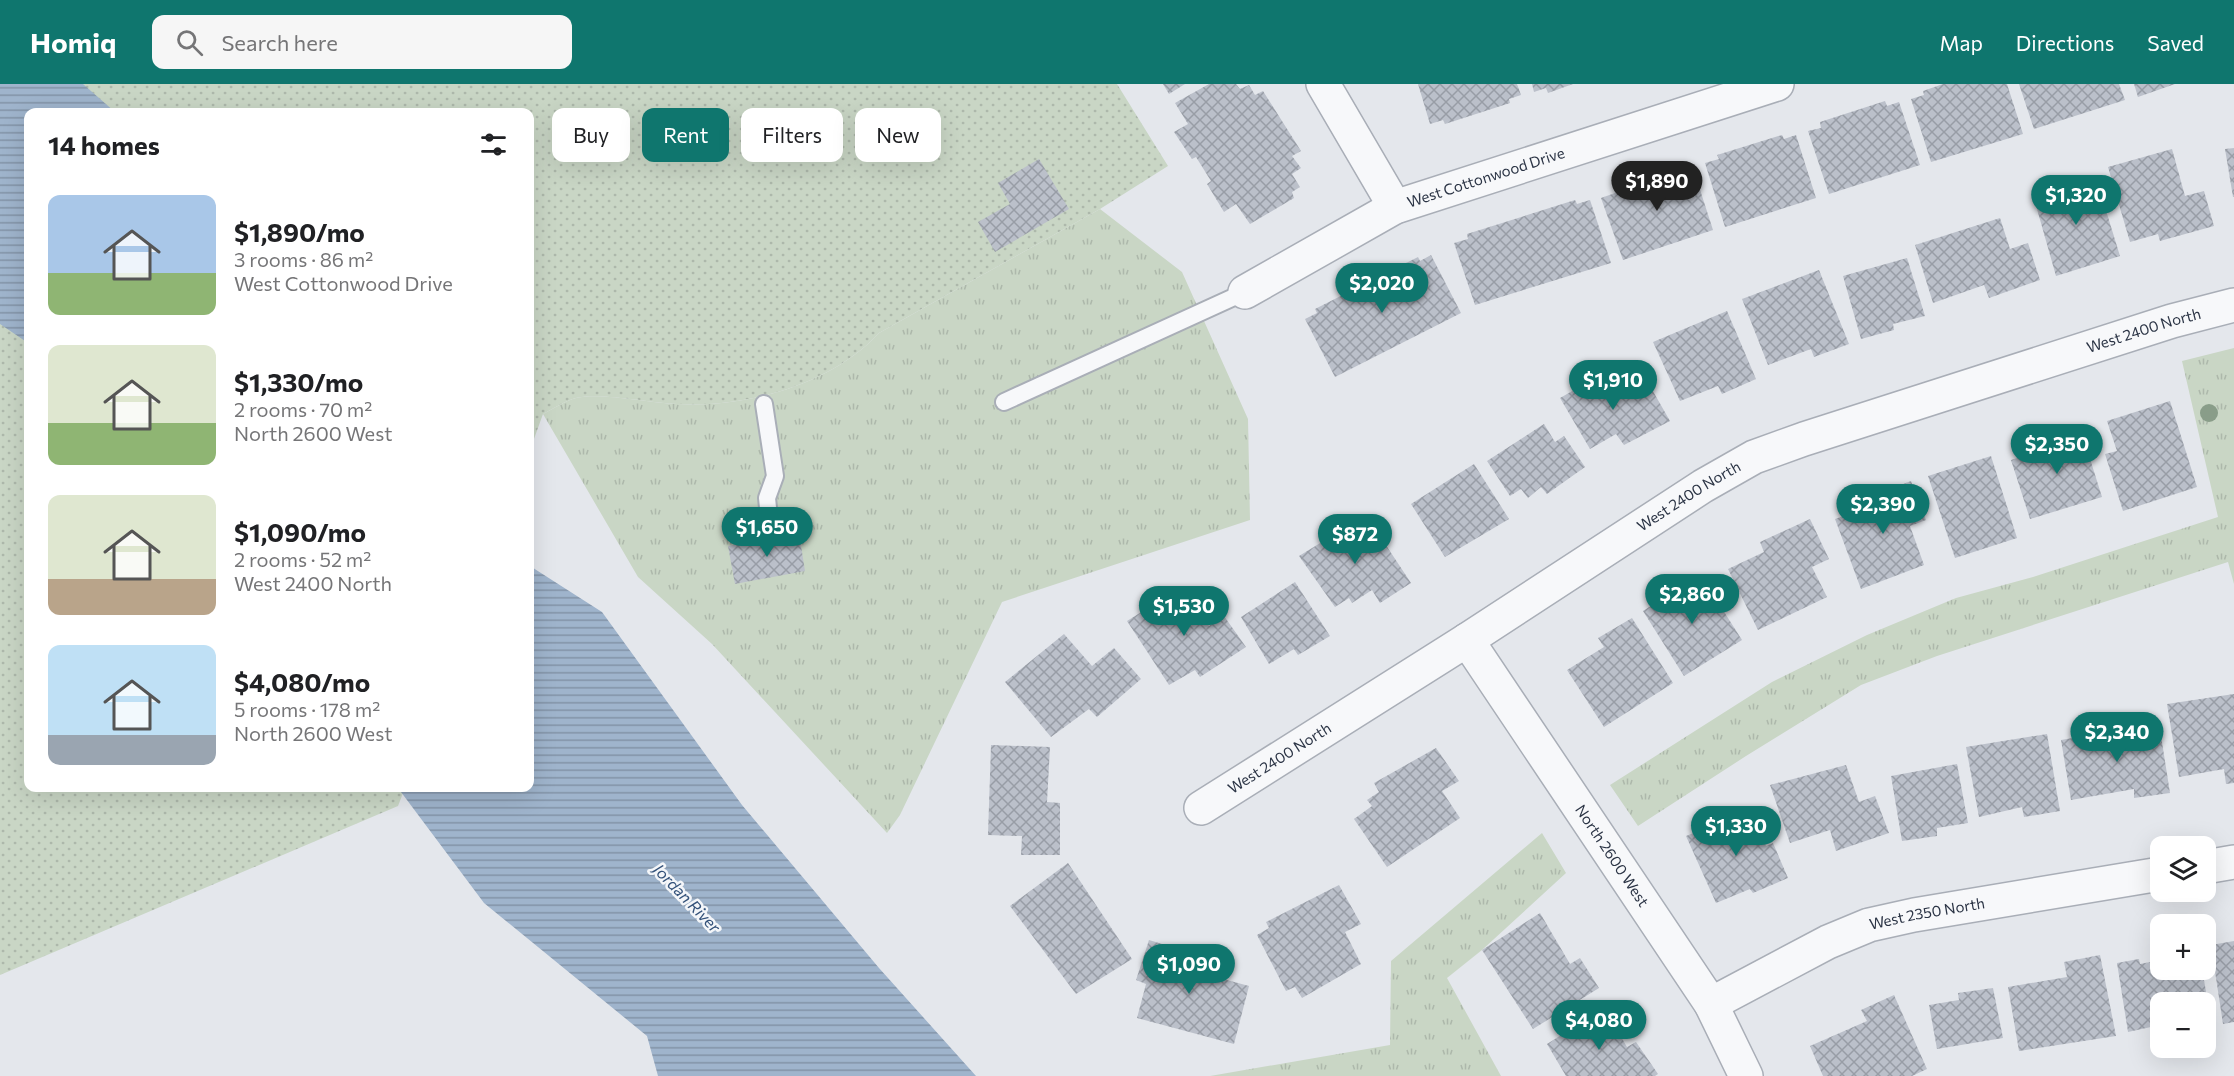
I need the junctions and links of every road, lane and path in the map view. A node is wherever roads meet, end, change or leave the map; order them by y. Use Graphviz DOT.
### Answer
graph roads {
  1 [pos="1323,84"];
  2 [pos="1777,84"];
  3 [pos="1395,207"];
  4 [pos="1245,292"];
  5 [pos="2234,305"];
  6 [pos="1004,402"];
  7 [pos="764,404"];
  8 [pos="770,527"];
  9 [pos="1467,640"];
  10 [pos="1201,808"];
  11 [pos="2234,862"];
  12 [pos="2216,865"];
  13 [pos="2150,876"];
  14 [pos="1711,1004"];
  15 [pos="1746,1076"];
  1 -- 3 [label="street"];
  2 -- 3 [label="street, West Cottonwood Drive"];
  3 -- 4 [label="street, West Cottonwood Drive"];
  4 -- 6 [label="lane"];
  5 -- 9 [label="street, West 2400 North"];
  7 -- 8 [label="lane"];
  9 -- 10 [label="street, West 2400 North"];
  9 -- 14 [label="street, North 2600 West"];
  11 -- 12 [label="street"];
  13 -- 14 [label="street, West 2350 North"];
  14 -- 15 [label="street, North 2600 West"];
}
